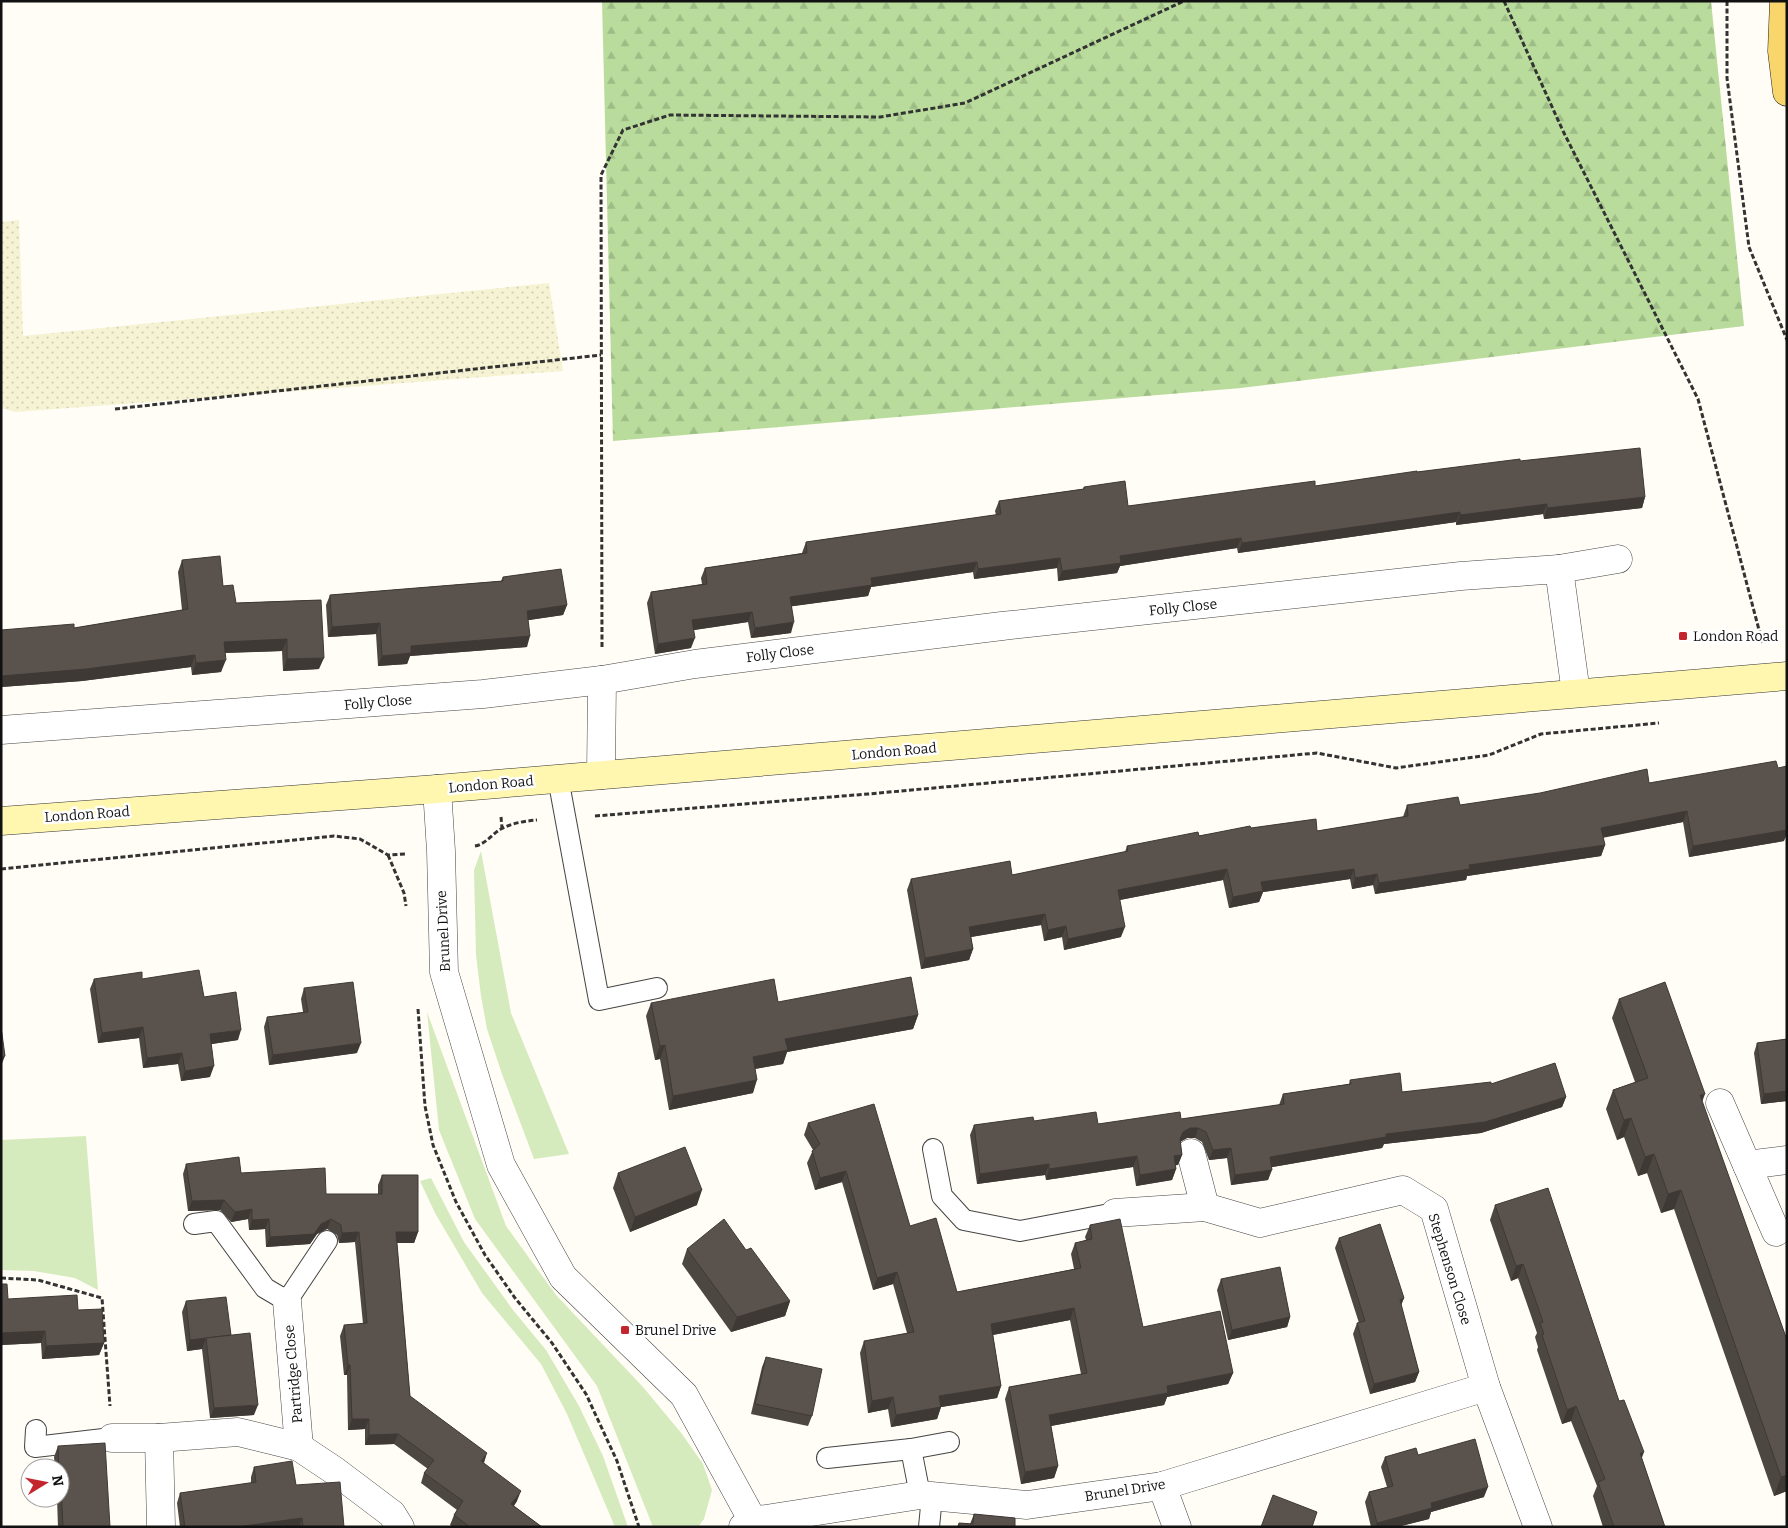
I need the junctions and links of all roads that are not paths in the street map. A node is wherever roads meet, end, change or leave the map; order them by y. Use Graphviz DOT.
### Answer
graph roads {
  1 [pos="1784,1"];
  2 [pos="1787,92"];
  3 [pos="1618,559"];
  4 [pos="1559,569"];
  5 [pos="1779,676"];
  6 [pos="602,680"];
  7 [pos="1576,693"];
  8 [pos="1,730"];
  9 [pos="601,775"];
  10 [pos="558,778"];
  11 [pos="436,789"];
  12 [pos="1,821"];
  13 [pos="657,988"];
  14 [pos="1720,1103"];
  15 [pos="933,1149"];
  16 [pos="1191,1152"];
  17 [pos="1787,1160"];
  18 [pos="1746,1165"];
  19 [pos="1205,1207"];
  20 [pos="1115,1213"];
  21 [pos="194,1224"];
  22 [pos="1776,1232"];
  23 [pos="327,1241"];
  24 [pos="287,1301"];
  25 [pos="1486,1387"];
  26 [pos="36,1430"];
  27 [pos="112,1438"];
  28 [pos="159,1438"];
  29 [pos="949,1442"];
  30 [pos="298,1447"];
  31 [pos="911,1449"];
  32 [pos="827,1458"];
  33 [pos="1162,1486"];
  34 [pos="926,1495"];
  35 [pos="748,1524"];
  36 [pos="160,1527"];
  37 [pos="400,1527"];
  38 [pos="929,1527"];
  39 [pos="1176,1527"];
  40 [pos="1538,1527"];
  1 -- 2 [label="main road"];
  3 -- 4 [label="street, Folly Close"];
  4 -- 6 [label="street, Folly Close"];
  4 -- 7 [label="street"];
  5 -- 7 [label="main road, London Road"];
  6 -- 8 [label="street, Folly Close"];
  6 -- 9 [label="street"];
  7 -- 9 [label="main road, London Road"];
  9 -- 10 [label="main road, London Road"];
  10 -- 11 [label="main road, London Road"];
  10 -- 13 [label="lane"];
  11 -- 12 [label="main road, London Road"];
  11 -- 35 [label="street, Brunel Drive"];
  14 -- 18 [label="street"];
  15 -- 20 [label="lane"];
  16 -- 19 [label="street"];
  17 -- 18 [label="street"];
  18 -- 22 [label="street"];
  19 -- 20 [label="street, Stephenson Close"];
  19 -- 25 [label="street, Stephenson Close"];
  21 -- 24 [label="lane"];
  23 -- 24 [label="lane"];
  24 -- 30 [label="street, Partridge Close"];
  25 -- 33 [label="street, Brunel Drive"];
  25 -- 40 [label="street, Stephenson Close"];
  26 -- 27 [label="lane"];
  27 -- 28 [label="street, Partridge Close"];
  28 -- 30 [label="street, Partridge Close"];
  28 -- 36 [label="street"];
  29 -- 31 [label="lane"];
  30 -- 37 [label="street, Partridge Close"];
  31 -- 32 [label="lane"];
  31 -- 34 [label="lane"];
  33 -- 34 [label="street, Brunel Drive"];
  33 -- 39 [label="street"];
  34 -- 35 [label="street, Brunel Drive"];
  34 -- 38 [label="lane"];
}
